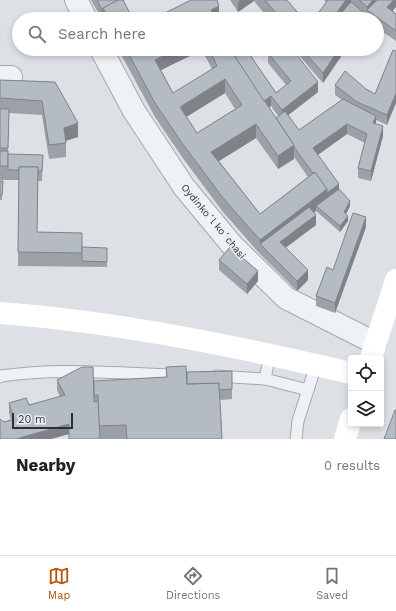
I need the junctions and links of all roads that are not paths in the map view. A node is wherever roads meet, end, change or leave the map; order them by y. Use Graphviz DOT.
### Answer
graph roads {
  1 [pos="76,0"];
  2 [pos="82,12"];
  3 [pos="106,56"];
  4 [pos="396,280"];
  5 [pos="0,313"];
  6 [pos="373,350"];
  7 [pos="270,354"];
  8 [pos="316,365"];
  9 [pos="348,372"];
  10 [pos="0,377"];
  11 [pos="265,379"];
  12 [pos="308,390"];
  13 [pos="349,427"];
  14 [pos="296,439"];
  15 [pos="345,439"];
  1 -- 2 [label="street"];
  3 -- 6 [label="street, Oydinkoʻl koʻchasi"];
  4 -- 6 [label="main road"];
  5 -- 7 [label="main road"];
  7 -- 8 [label="main road"];
  7 -- 11 [label="lane"];
  8 -- 9 [label="main road"];
  8 -- 12 [label="lane"];
  10 -- 11 [label="lane"];
  11 -- 12 [label="lane"];
  12 -- 14 [label="lane"];
  13 -- 15 [label="main road"];
}
